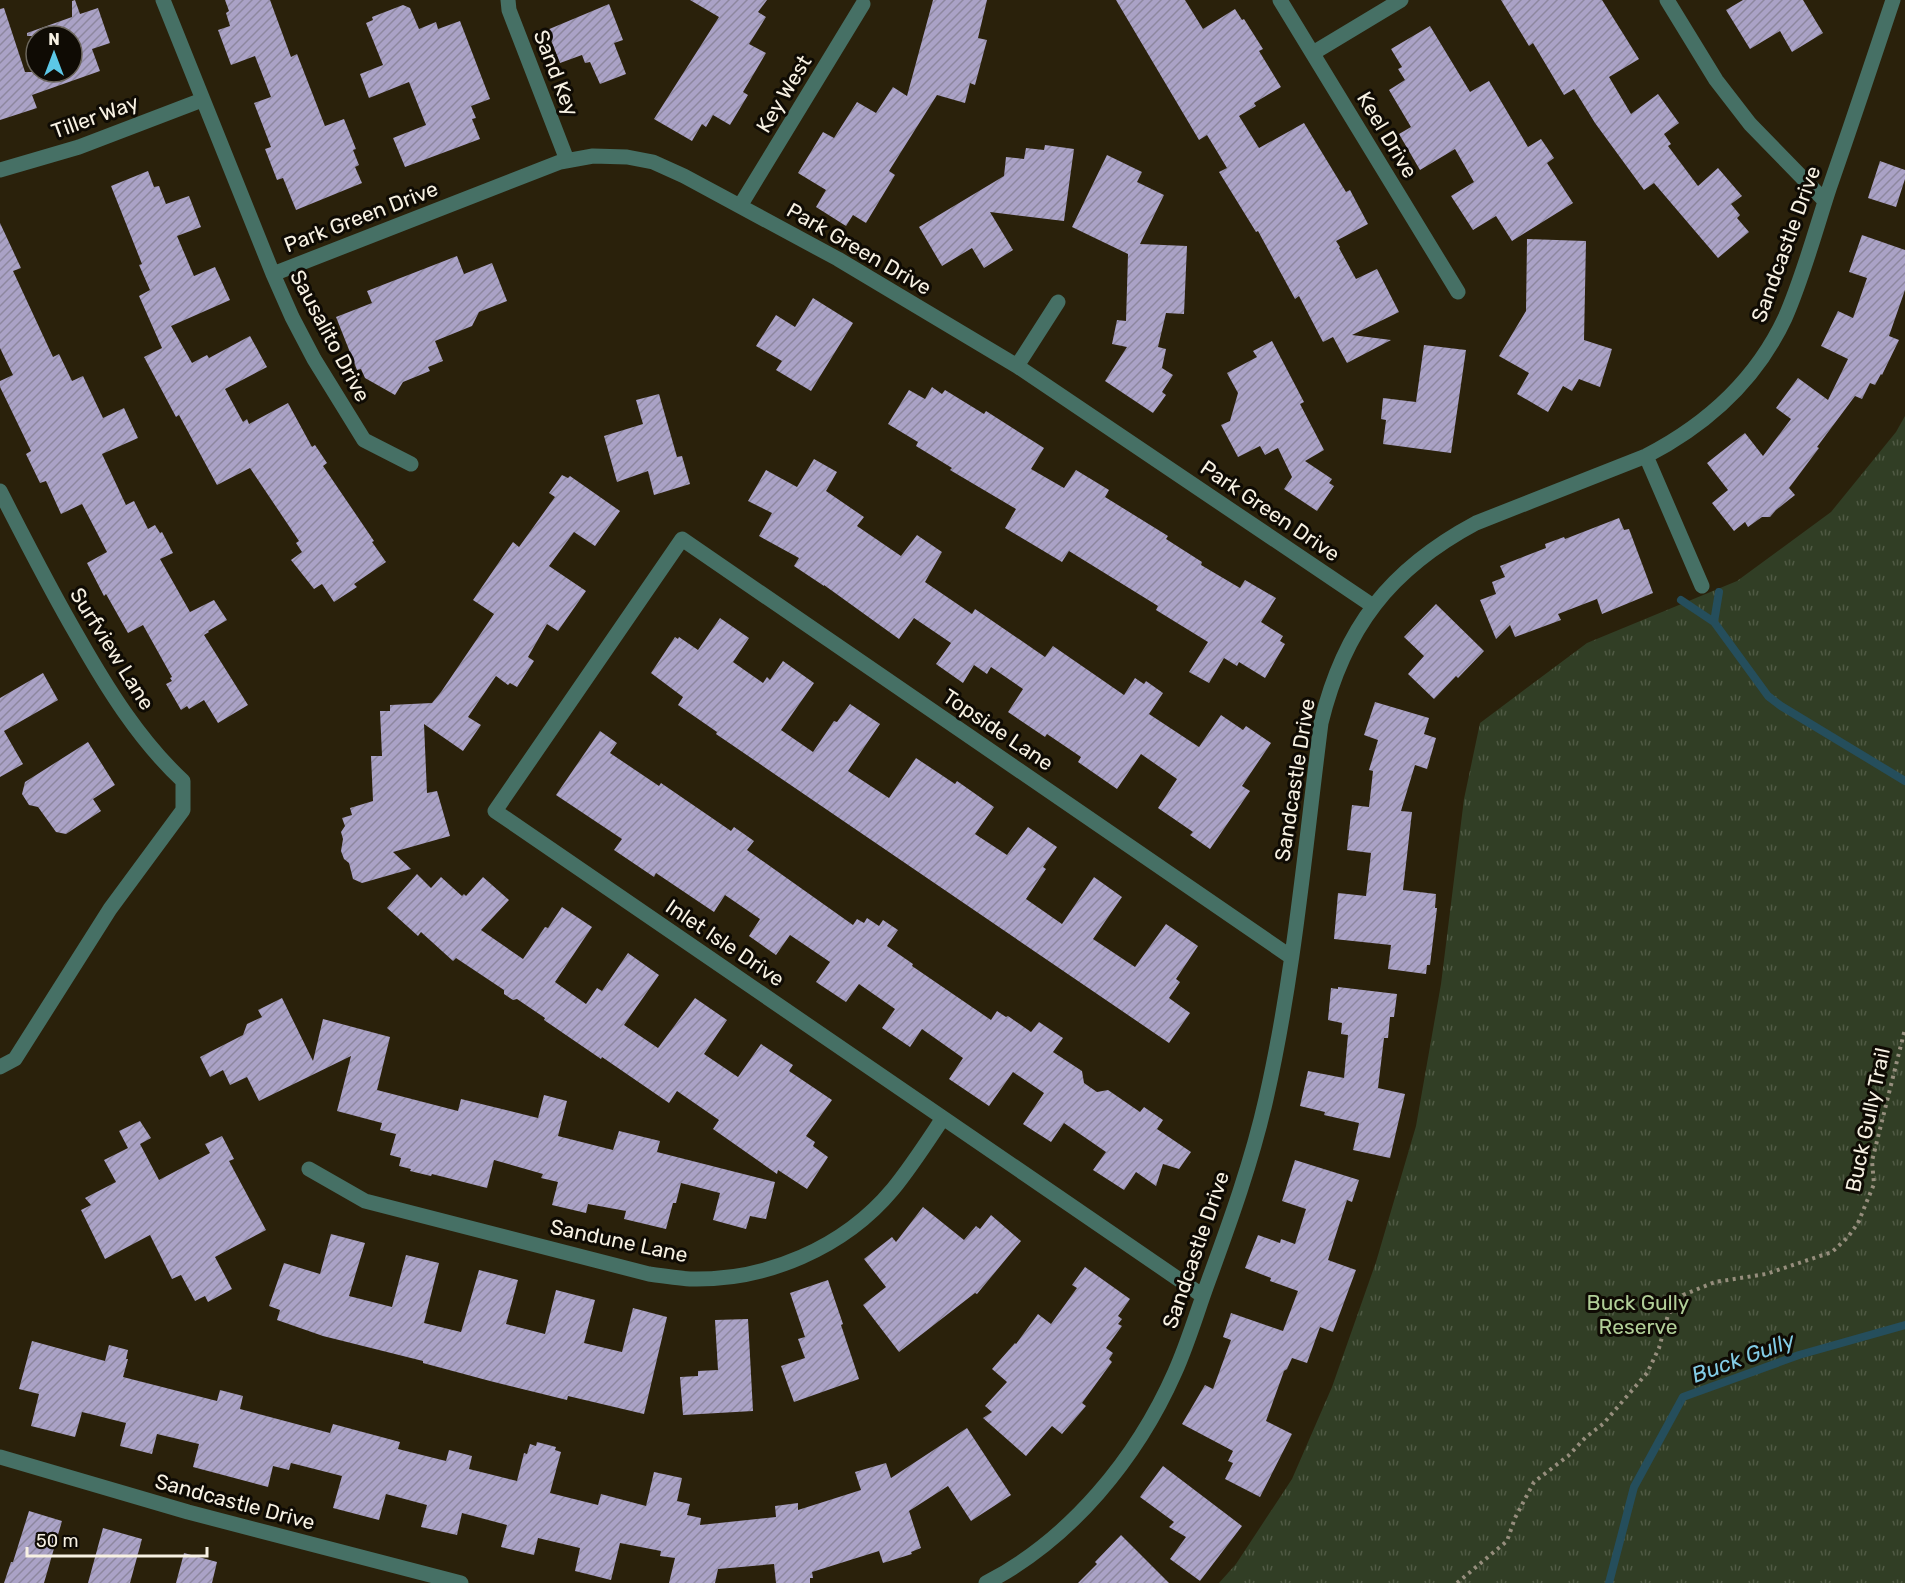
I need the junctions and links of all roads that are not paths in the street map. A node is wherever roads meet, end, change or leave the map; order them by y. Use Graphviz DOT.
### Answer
graph roads {
  1 [pos="163,0"];
  2 [pos="507,0"];
  3 [pos="1280,0"];
  4 [pos="1401,0"];
  5 [pos="1667,0"];
  6 [pos="1893,0"];
  7 [pos="863,4"];
  8 [pos="1313,53"];
  9 [pos="202,100"];
  10 [pos="567,160"];
  11 [pos="0,170"];
  12 [pos="1825,201"];
  13 [pos="740,206"];
  14 [pos="273,274"];
  15 [pos="1458,292"];
  16 [pos="1058,302"];
  17 [pos="1017,366"];
  18 [pos="1646,456"];
  19 [pos="411,464"];
  20 [pos="0,491"];
  21 [pos="682,539"];
  22 [pos="1702,586"];
  23 [pos="1373,606"];
  24 [pos="1291,957"];
  25 [pos="0,1067"];
  26 [pos="943,1118"];
  27 [pos="309,1169"];
  28 [pos="1203,1296"];
  29 [pos="0,1457"];
  30 [pos="461,1583"];
  31 [pos="986,1583"];
  1 -- 9 [label="street, Sausalito Drive"];
  2 -- 10 [label="street, Sand Key"];
  3 -- 8 [label="street, Keel Drive"];
  4 -- 8 [label="street"];
  5 -- 12 [label="street"];
  6 -- 12 [label="street, Sandcastle Drive"];
  7 -- 13 [label="street, Key West"];
  8 -- 15 [label="street, Keel Drive"];
  9 -- 11 [label="street, Tiller Way"];
  9 -- 14 [label="street, Sausalito Drive"];
  10 -- 13 [label="street, Park Green Drive"];
  10 -- 14 [label="street, Park Green Drive"];
  12 -- 18 [label="street, Sandcastle Drive"];
  13 -- 17 [label="street, Park Green Drive"];
  14 -- 19 [label="street, Sausalito Drive"];
  16 -- 17 [label="street"];
  17 -- 23 [label="street, Park Green Drive"];
  18 -- 22 [label="street"];
  18 -- 23 [label="street, Sandcastle Drive"];
  20 -- 25 [label="street, Surfview Lane"];
  21 -- 24 [label="street, Topside Lane"];
  21 -- 26 [label="street, Inlet Isle Drive"];
  23 -- 24 [label="street, Sandcastle Drive"];
  24 -- 28 [label="street, Sandcastle Drive"];
  26 -- 27 [label="street, Sandune Lane"];
  26 -- 28 [label="street, Inlet Isle Drive"];
  28 -- 31 [label="street, Sandcastle Drive"];
  29 -- 30 [label="street, Sandcastle Drive"];
}
